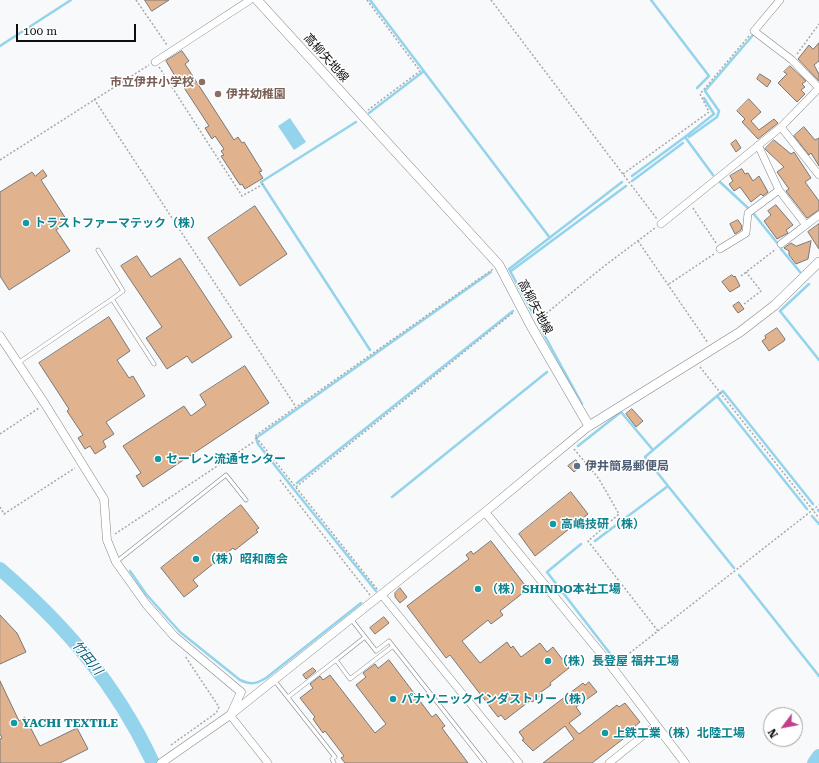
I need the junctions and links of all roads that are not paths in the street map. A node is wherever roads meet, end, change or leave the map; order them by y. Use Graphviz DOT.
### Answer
graph roads {
  1 [pos="250,0"];
  2 [pos="257,0"];
  3 [pos="780,0"];
  4 [pos="155,62"];
  5 [pos="819,88"];
  6 [pos="781,127"];
  7 [pos="758,144"];
  8 [pos="819,175"];
  9 [pos="779,190"];
  10 [pos="819,215"];
  11 [pos="661,224"];
  12 [pos="806,226"];
  13 [pos="782,244"];
  14 [pos="720,249"];
  15 [pos="98,250"];
  16 [pos="818,265"];
  17 [pos="112,299"];
  18 [pos="0,336"];
  19 [pos="18,363"];
  20 [pos="154,364"];
  21 [pos="589,426"];
  22 [pos="246,500"];
  23 [pos="485,512"];
  24 [pos="116,562"];
  25 [pos="377,597"];
  26 [pos="351,618"];
  27 [pos="365,637"];
  28 [pos="393,646"];
  29 [pos="336,660"];
  30 [pos="274,680"];
  31 [pos="288,697"];
  32 [pos="230,715"];
  33 [pos="655,726"];
  34 [pos="161,763"];
  35 [pos="268,763"];
  36 [pos="334,763"];
  37 [pos="485,763"];
  38 [pos="519,763"];
  39 [pos="609,763"];
  40 [pos="685,763"];
  1 -- 4 [label="street"];
  2 -- 21 [label="main road, 高柳矢地線"];
  3 -- 5 [label="street"];
  5 -- 6 [label="street"];
  6 -- 7 [label="street"];
  6 -- 8 [label="street"];
  7 -- 9 [label="street"];
  7 -- 11 [label="street"];
  9 -- 12 [label="street"];
  9 -- 14 [label="street"];
  10 -- 12 [label="street"];
  12 -- 13 [label="street"];
  15 -- 17 [label="lane"];
  16 -- 21 [label="main road"];
  17 -- 19 [label="lane"];
  17 -- 20 [label="lane"];
  18 -- 19 [label="street"];
  19 -- 24 [label="street"];
  21 -- 23 [label="street"];
  22 -- 24 [label="lane"];
  23 -- 25 [label="street"];
  23 -- 33 [label="street"];
  24 -- 32 [label="street"];
  25 -- 26 [label="street"];
  25 -- 38 [label="street"];
  26 -- 27 [label="lane"];
  26 -- 30 [label="street"];
  27 -- 28 [label="lane"];
  27 -- 29 [label="lane"];
  28 -- 29 [label="lane"];
  28 -- 37 [label="lane"];
  29 -- 31 [label="lane"];
  30 -- 31 [label="lane"];
  30 -- 32 [label="street"];
  31 -- 36 [label="lane"];
  32 -- 34 [label="street"];
  32 -- 35 [label="street"];
  33 -- 39 [label="street"];
  33 -- 40 [label="street"];
}
